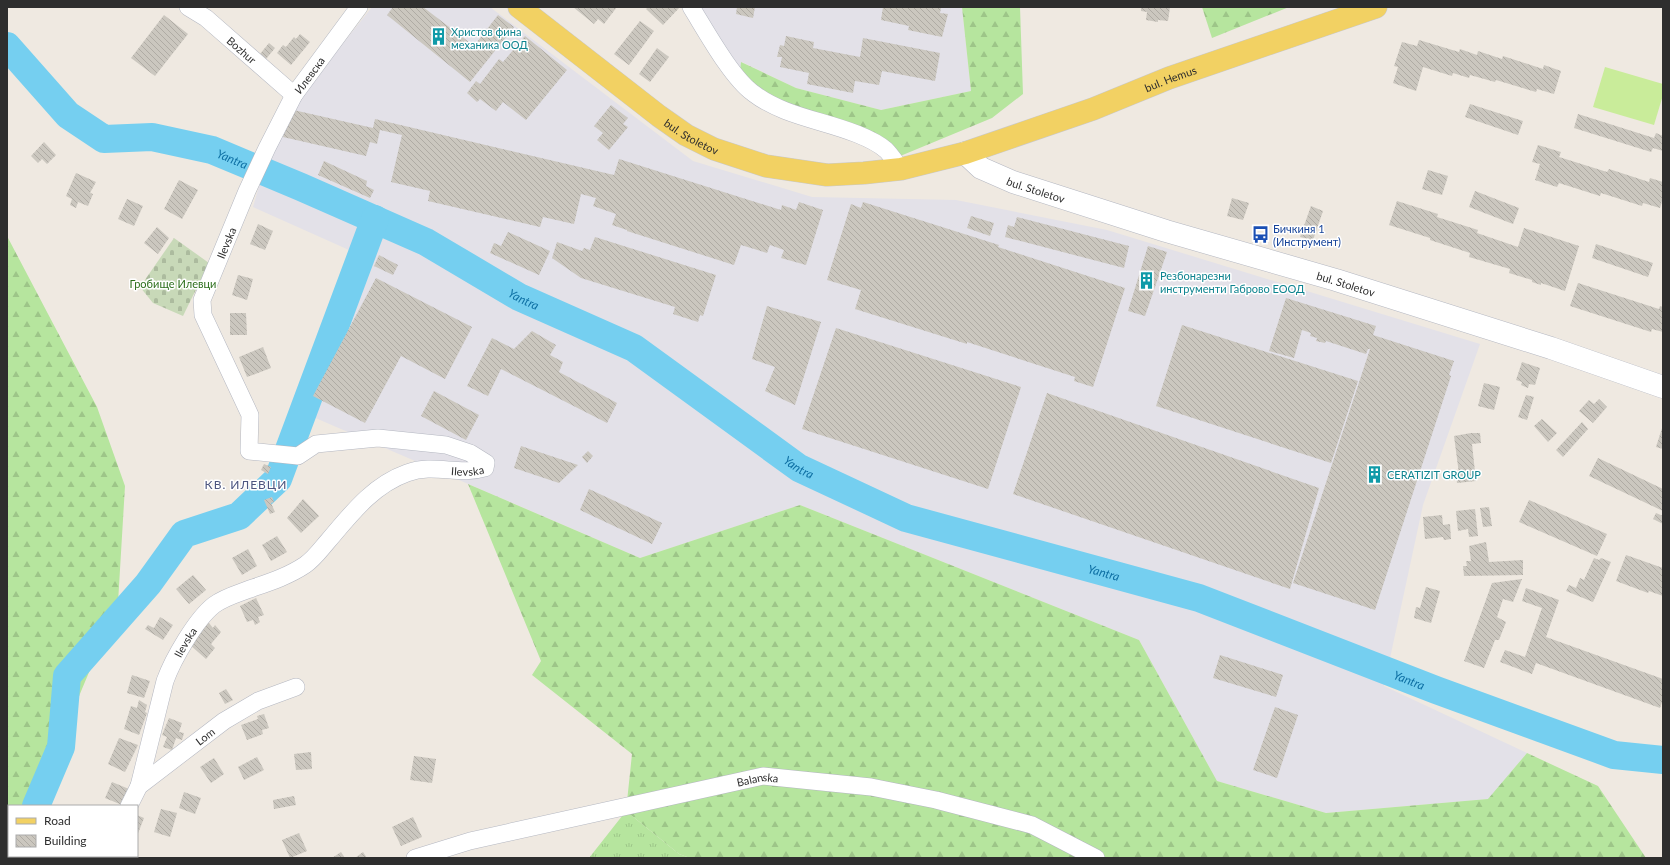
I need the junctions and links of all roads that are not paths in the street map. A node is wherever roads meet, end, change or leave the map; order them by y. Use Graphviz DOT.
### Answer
graph roads {
  1 [pos="188,7"];
  2 [pos="360,7"];
  3 [pos="519,7"];
  4 [pos="691,7"];
  5 [pos="1376,7"];
  6 [pos="294,95"];
  7 [pos="965,153"];
  8 [pos="901,169"];
  9 [pos="247,191"];
  10 [pos="1663,387"];
  11 [pos="296,687"];
  12 [pos="139,786"];
  13 [pos="130,805"];
  14 [pos="415,858"];
  15 [pos="1096,858"];
  1 -- 6 [label="street, Bozhur"];
  2 -- 6 [label="street, Илевска"];
  3 -- 8 [label="main road, bul. Stoletov"];
  4 -- 8 [label="street"];
  5 -- 7 [label="main road, bul. Hemus"];
  6 -- 9 [label="street, Илевска"];
  7 -- 8 [label="main road, bul. Stoletov"];
  7 -- 10 [label="main road, bul. Stoletov"];
  9 -- 12 [label="street, Ilevska"];
  11 -- 12 [label="street, Lom"];
  12 -- 13 [label="street, Lom"];
  14 -- 15 [label="street, Balanska"];
}
